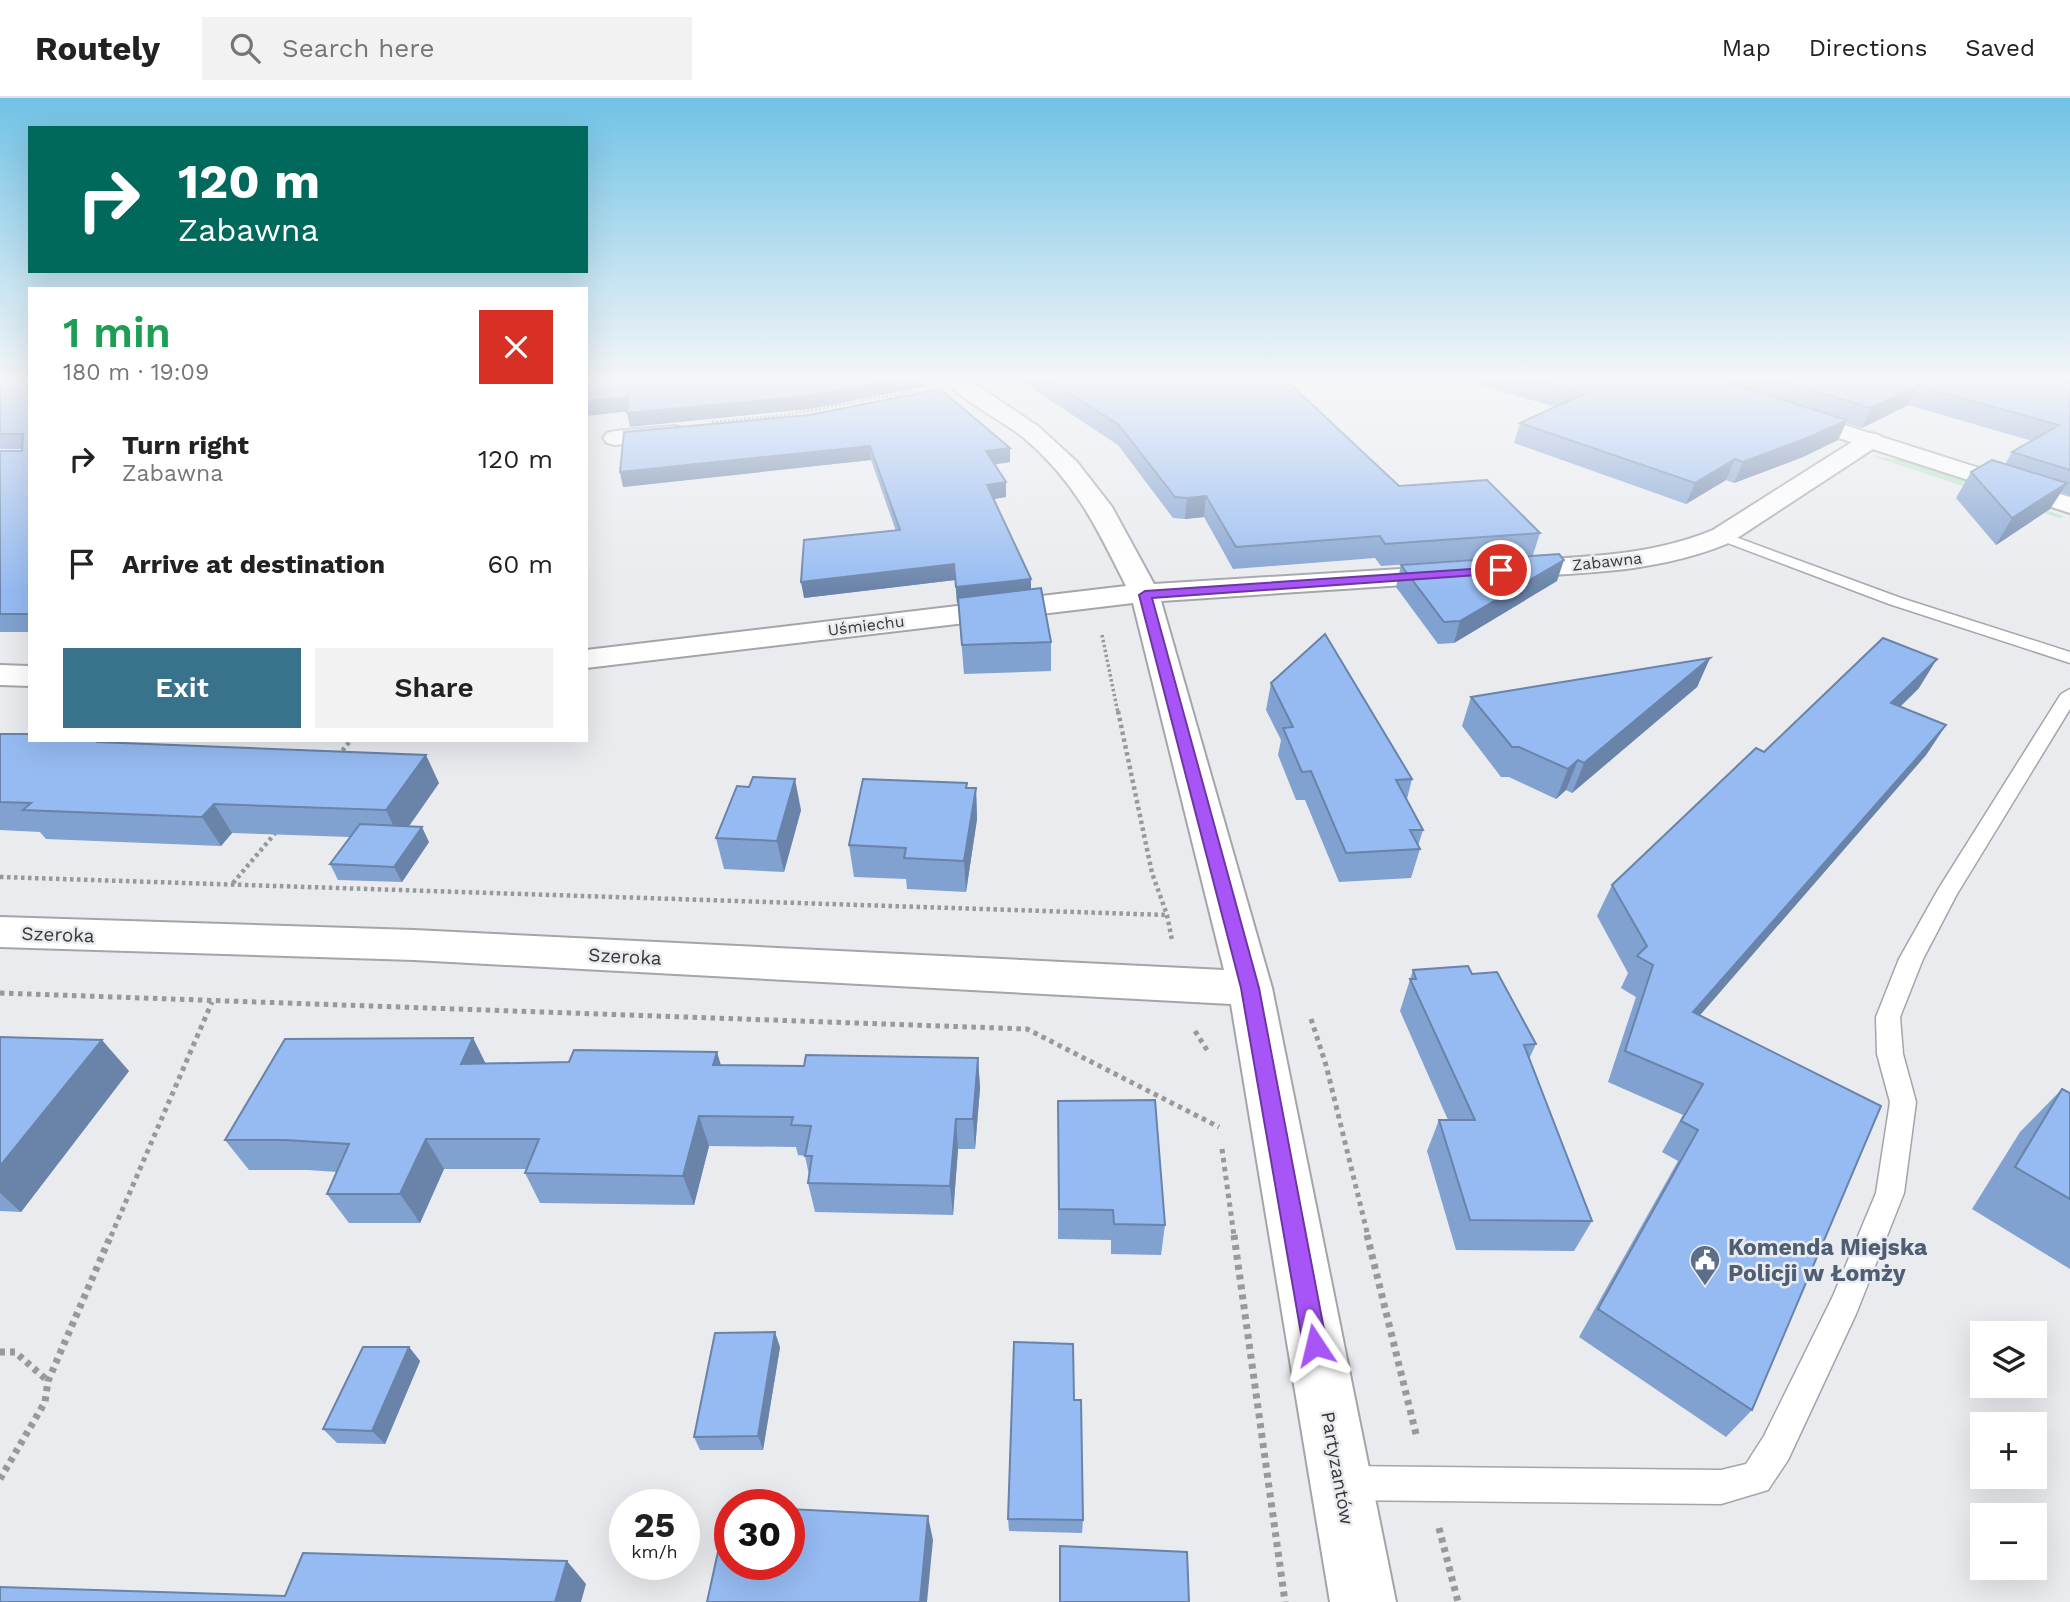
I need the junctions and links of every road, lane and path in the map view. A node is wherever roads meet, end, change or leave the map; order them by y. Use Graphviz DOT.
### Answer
graph roads {
  1 [pos="1051,451"];
  2 [pos="1854,451"];
  3 [pos="1905,451"];
  4 [pos="2070,505"];
  5 [pos="1722,536"];
  6 [pos="1145,595"];
  7 [pos="588,659"];
  8 [pos="2070,659"];
  9 [pos="0,676"];
  10 [pos="28,676"];
  11 [pos="2070,694"];
  12 [pos="349,742"];
  13 [pos="334,761"];
  14 [pos="283,822"];
  15 [pos="0,877"];
  16 [pos="233,884"];
  17 [pos="1167,915"];
  18 [pos="0,932"];
  19 [pos="1250,988"];
  20 [pos="0,993"];
  21 [pos="213,1001"];
  22 [pos="1219,1127"];
  23 [pos="0,1352"];
  24 [pos="48,1381"];
  25 [pos="0,1479"];
  26 [pos="1340,1482"];
  27 [pos="1428,1484"];
  28 [pos="1363,1602"];
  29 [pos="1458,1602"];
  1 -- 6 [label="street, Partyzantów"];
  2 -- 5 [label="street, Zabawna"];
  3 -- 4 [label="street"];
  5 -- 6 [label="street, Zabawna"];
  5 -- 8 [label="lane"];
  6 -- 7 [label="street, Uśmiechu"];
  6 -- 19 [label="street, Partyzantów"];
  9 -- 10 [label="street"];
  11 -- 27 [label="lane"];
  12 -- 13 [label="path"];
  14 -- 16 [label="path"];
  15 -- 16 [label="path"];
  16 -- 17 [label="path"];
  18 -- 19 [label="street, Szeroka"];
  19 -- 26 [label="street, Partyzantów"];
  20 -- 21 [label="path"];
  21 -- 22 [label="path"];
  21 -- 24 [label="path"];
  23 -- 24 [label="path"];
  24 -- 25 [label="path"];
  26 -- 27 [label="lane"];
  26 -- 28 [label="street, Partyzantów"];
  27 -- 29 [label="path"];
}
